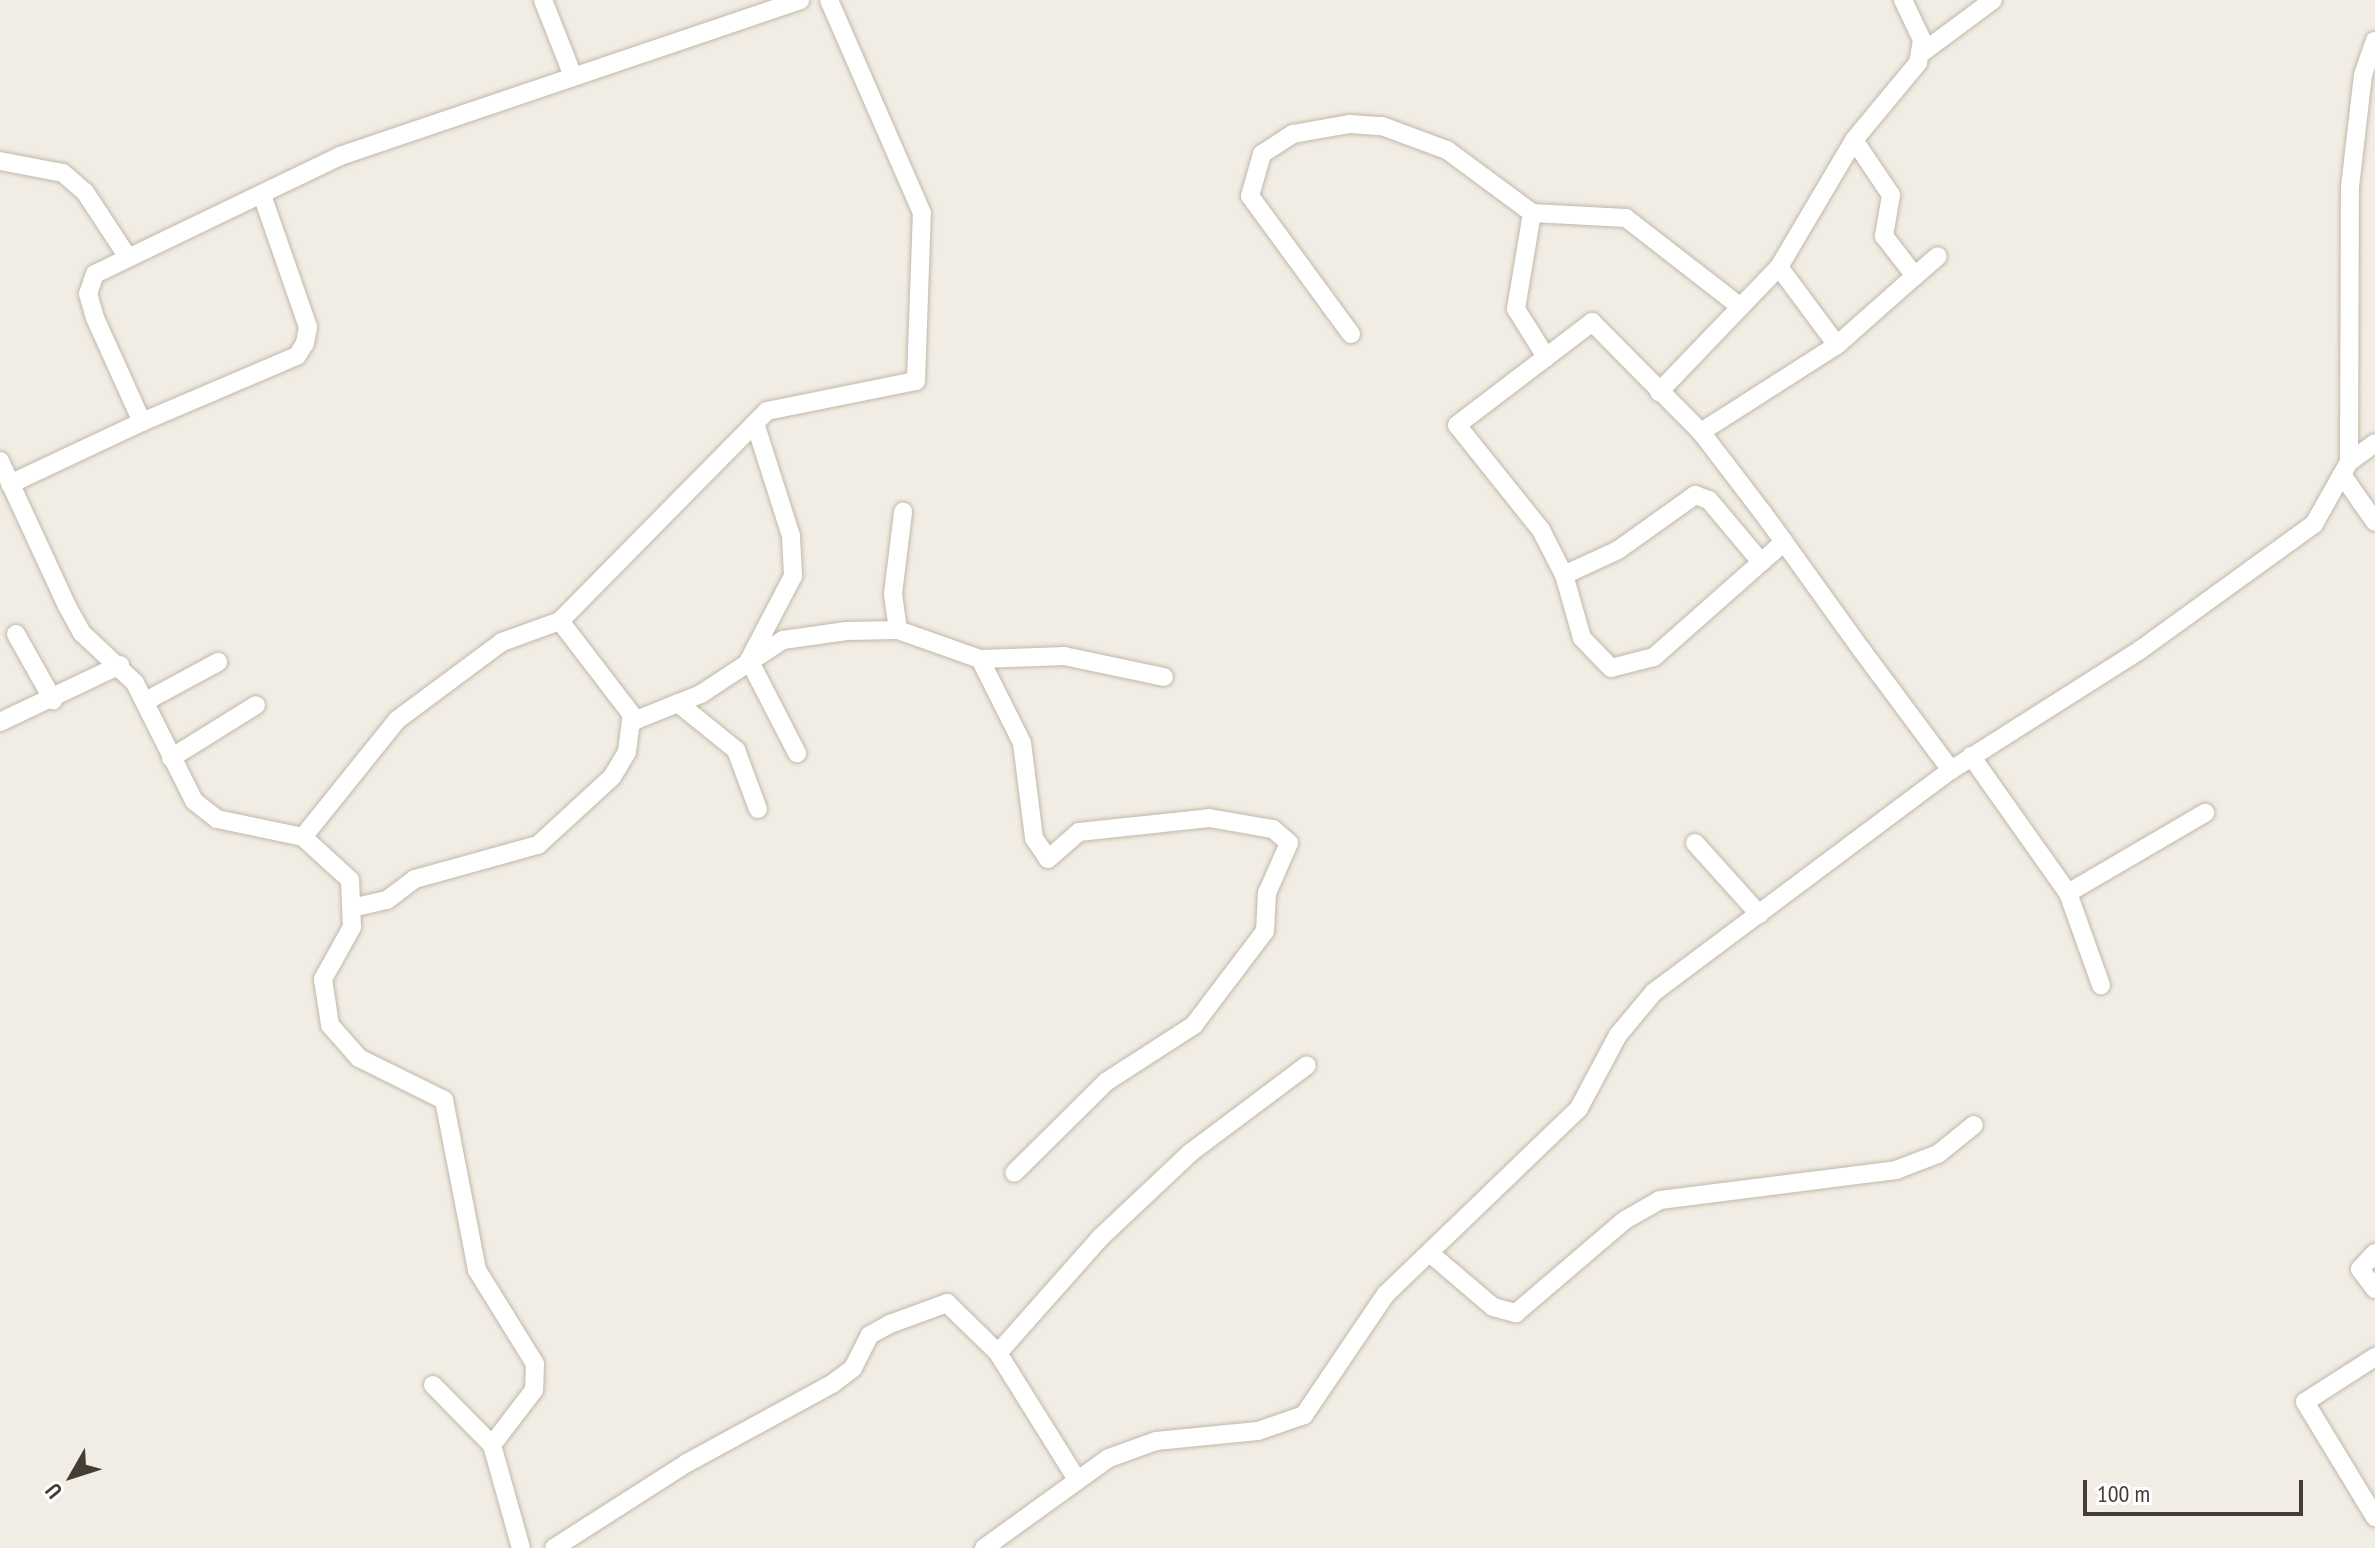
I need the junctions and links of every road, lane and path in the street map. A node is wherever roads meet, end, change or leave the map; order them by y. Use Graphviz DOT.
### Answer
graph roads {
  1 [pos="543,0"];
  2 [pos="800,0"];
  3 [pos="829,0"];
  4 [pos="1903,0"];
  5 [pos="1993,0"];
  6 [pos="2375,41"];
  7 [pos="1923,52"];
  8 [pos="573,76"];
  9 [pos="1854,140"];
  10 [pos="0,161"];
  11 [pos="263,198"];
  12 [pos="1532,213"];
  13 [pos="127,256"];
  14 [pos="1938,256"];
  15 [pos="1779,267"];
  16 [pos="1915,276"];
  17 [pos="1737,304"];
  18 [pos="1351,334"];
  19 [pos="1837,345"];
  20 [pos="1546,357"];
  21 [pos="1659,392"];
  22 [pos="142,422"];
  23 [pos="755,423"];
  24 [pos="1701,432"];
  25 [pos="2375,443"];
  26 [pos="0,461"];
  27 [pos="2347,471"];
  28 [pos="10,484"];
  29 [pos="903,512"];
  30 [pos="2375,522"];
  31 [pos="1784,542"];
  32 [pos="1761,562"];
  33 [pos="1564,575"];
  34 [pos="560,621"];
  35 [pos="898,630"];
  36 [pos="16,634"];
  37 [pos="980,659"];
  38 [pos="749,660"];
  39 [pos="218,662"];
  40 [pos="120,665"];
  41 [pos="1164,677"];
  42 [pos="53,700"];
  43 [pos="146,701"];
  44 [pos="678,703"];
  45 [pos="256,705"];
  46 [pos="631,719"];
  47 [pos="0,722"];
  48 [pos="797,753"];
  49 [pos="1971,756"];
  50 [pos="171,758"];
  51 [pos="1951,770"];
  52 [pos="758,809"];
  53 [pos="2205,813"];
  54 [pos="303,837"];
  55 [pos="1695,843"];
  56 [pos="2068,893"];
  57 [pos="356,907"];
  58 [pos="1759,914"];
  59 [pos="2101,985"];
  60 [pos="1307,1065"];
  61 [pos="1974,1125"];
  62 [pos="1014,1173"];
  63 [pos="2375,1253"];
  64 [pos="1432,1255"];
  65 [pos="2375,1289"];
  66 [pos="998,1353"];
  67 [pos="2375,1357"];
  68 [pos="433,1385"];
  69 [pos="492,1445"];
  70 [pos="1076,1478"];
  71 [pos="2375,1517"];
  72 [pos="521,1548"];
  73 [pos="554,1548"];
  74 [pos="984,1548"];
  1 -- 8 [label="street"];
  2 -- 8 [label="street"];
  3 -- 23 [label="street"];
  4 -- 7 [label="street"];
  5 -- 7 [label="street"];
  6 -- 27 [label="street"];
  7 -- 9 [label="street"];
  8 -- 11 [label="street"];
  9 -- 15 [label="street"];
  9 -- 16 [label="street"];
  10 -- 13 [label="street"];
  11 -- 13 [label="street"];
  11 -- 22 [label="street"];
  12 -- 17 [label="street"];
  12 -- 18 [label="street"];
  12 -- 20 [label="street"];
  13 -- 22 [label="street"];
  14 -- 16 [label="street"];
  15 -- 17 [label="street"];
  15 -- 19 [label="street"];
  16 -- 19 [label="street"];
  17 -- 21 [label="street"];
  19 -- 24 [label="street"];
  20 -- 21 [label="street"];
  20 -- 33 [label="street"];
  21 -- 24 [label="street"];
  22 -- 28 [label="street"];
  23 -- 34 [label="street"];
  23 -- 38 [label="street"];
  24 -- 31 [label="street"];
  25 -- 27 [label="street"];
  26 -- 28 [label="street"];
  27 -- 30 [label="street"];
  27 -- 49 [label="street"];
  28 -- 40 [label="street"];
  29 -- 35 [label="street"];
  31 -- 32 [label="street"];
  31 -- 51 [label="street"];
  32 -- 33 [label="street"];
  32 -- 33 [label="street"];
  34 -- 46 [label="street"];
  34 -- 54 [label="street"];
  35 -- 37 [label="street"];
  35 -- 38 [label="street"];
  36 -- 42 [label="street"];
  37 -- 41 [label="street"];
  37 -- 62 [label="street"];
  38 -- 44 [label="street"];
  38 -- 48 [label="street"];
  39 -- 43 [label="street"];
  40 -- 42 [label="street"];
  40 -- 43 [label="street"];
  42 -- 47 [label="street"];
  43 -- 50 [label="street"];
  44 -- 46 [label="street"];
  44 -- 52 [label="street"];
  45 -- 50 [label="street"];
  46 -- 57 [label="street"];
  49 -- 51 [label="street"];
  49 -- 56 [label="street"];
  50 -- 54 [label="street"];
  51 -- 58 [label="street"];
  53 -- 56 [label="street"];
  54 -- 57 [label="street"];
  55 -- 58 [label="street"];
  56 -- 59 [label="street"];
  57 -- 69 [label="street"];
  58 -- 64 [label="street"];
  60 -- 66 [label="street"];
  61 -- 64 [label="street"];
  63 -- 65 [label="street"];
  64 -- 70 [label="street"];
  66 -- 70 [label="street"];
  66 -- 73 [label="street"];
  67 -- 71 [label="street"];
  68 -- 69 [label="street"];
  69 -- 72 [label="street"];
  70 -- 74 [label="street"];
}
